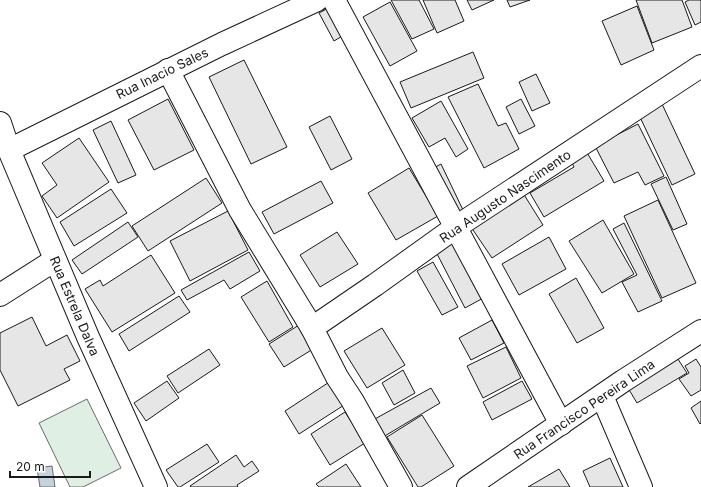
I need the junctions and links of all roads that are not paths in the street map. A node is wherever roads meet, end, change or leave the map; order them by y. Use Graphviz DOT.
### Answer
graph roads {
  1 [pos="317,0"];
  2 [pos="334,0"];
  3 [pos="701,66"];
  4 [pos="168,70"];
  5 [pos="0,123"];
  6 [pos="9,150"];
  7 [pos="456,228"];
  8 [pos="55,260"];
  9 [pos="0,295"];
  10 [pos="312,328"];
  11 [pos="701,331"];
  12 [pos="602,396"];
  13 [pos="561,424"];
  14 [pos="156,487"];
  15 [pos="401,487"];
  16 [pos="468,487"];
  17 [pos="640,487"];
  1 -- 4 [label="street, Rua Inacio Sales"];
  2 -- 7 [label="street"];
  3 -- 7 [label="street, Rua Augusto Nascimento"];
  4 -- 6 [label="street, Rua Inacio Sales"];
  4 -- 10 [label="street"];
  5 -- 6 [label="street, Rua Estrela Dalva"];
  6 -- 8 [label="street, Rua Estrela Dalva"];
  7 -- 10 [label="street, Rua Augusto Nascimento"];
  7 -- 13 [label="street"];
  8 -- 9 [label="street"];
  8 -- 14 [label="street, Rua Estrela Dalva"];
  10 -- 15 [label="street"];
  11 -- 12 [label="street, Rua Francisco Pereira Lima"];
  12 -- 13 [label="street, Rua Francisco Pereira Lima"];
  12 -- 17 [label="street"];
  13 -- 16 [label="street, Rua Francisco Pereira Lima"];
}
